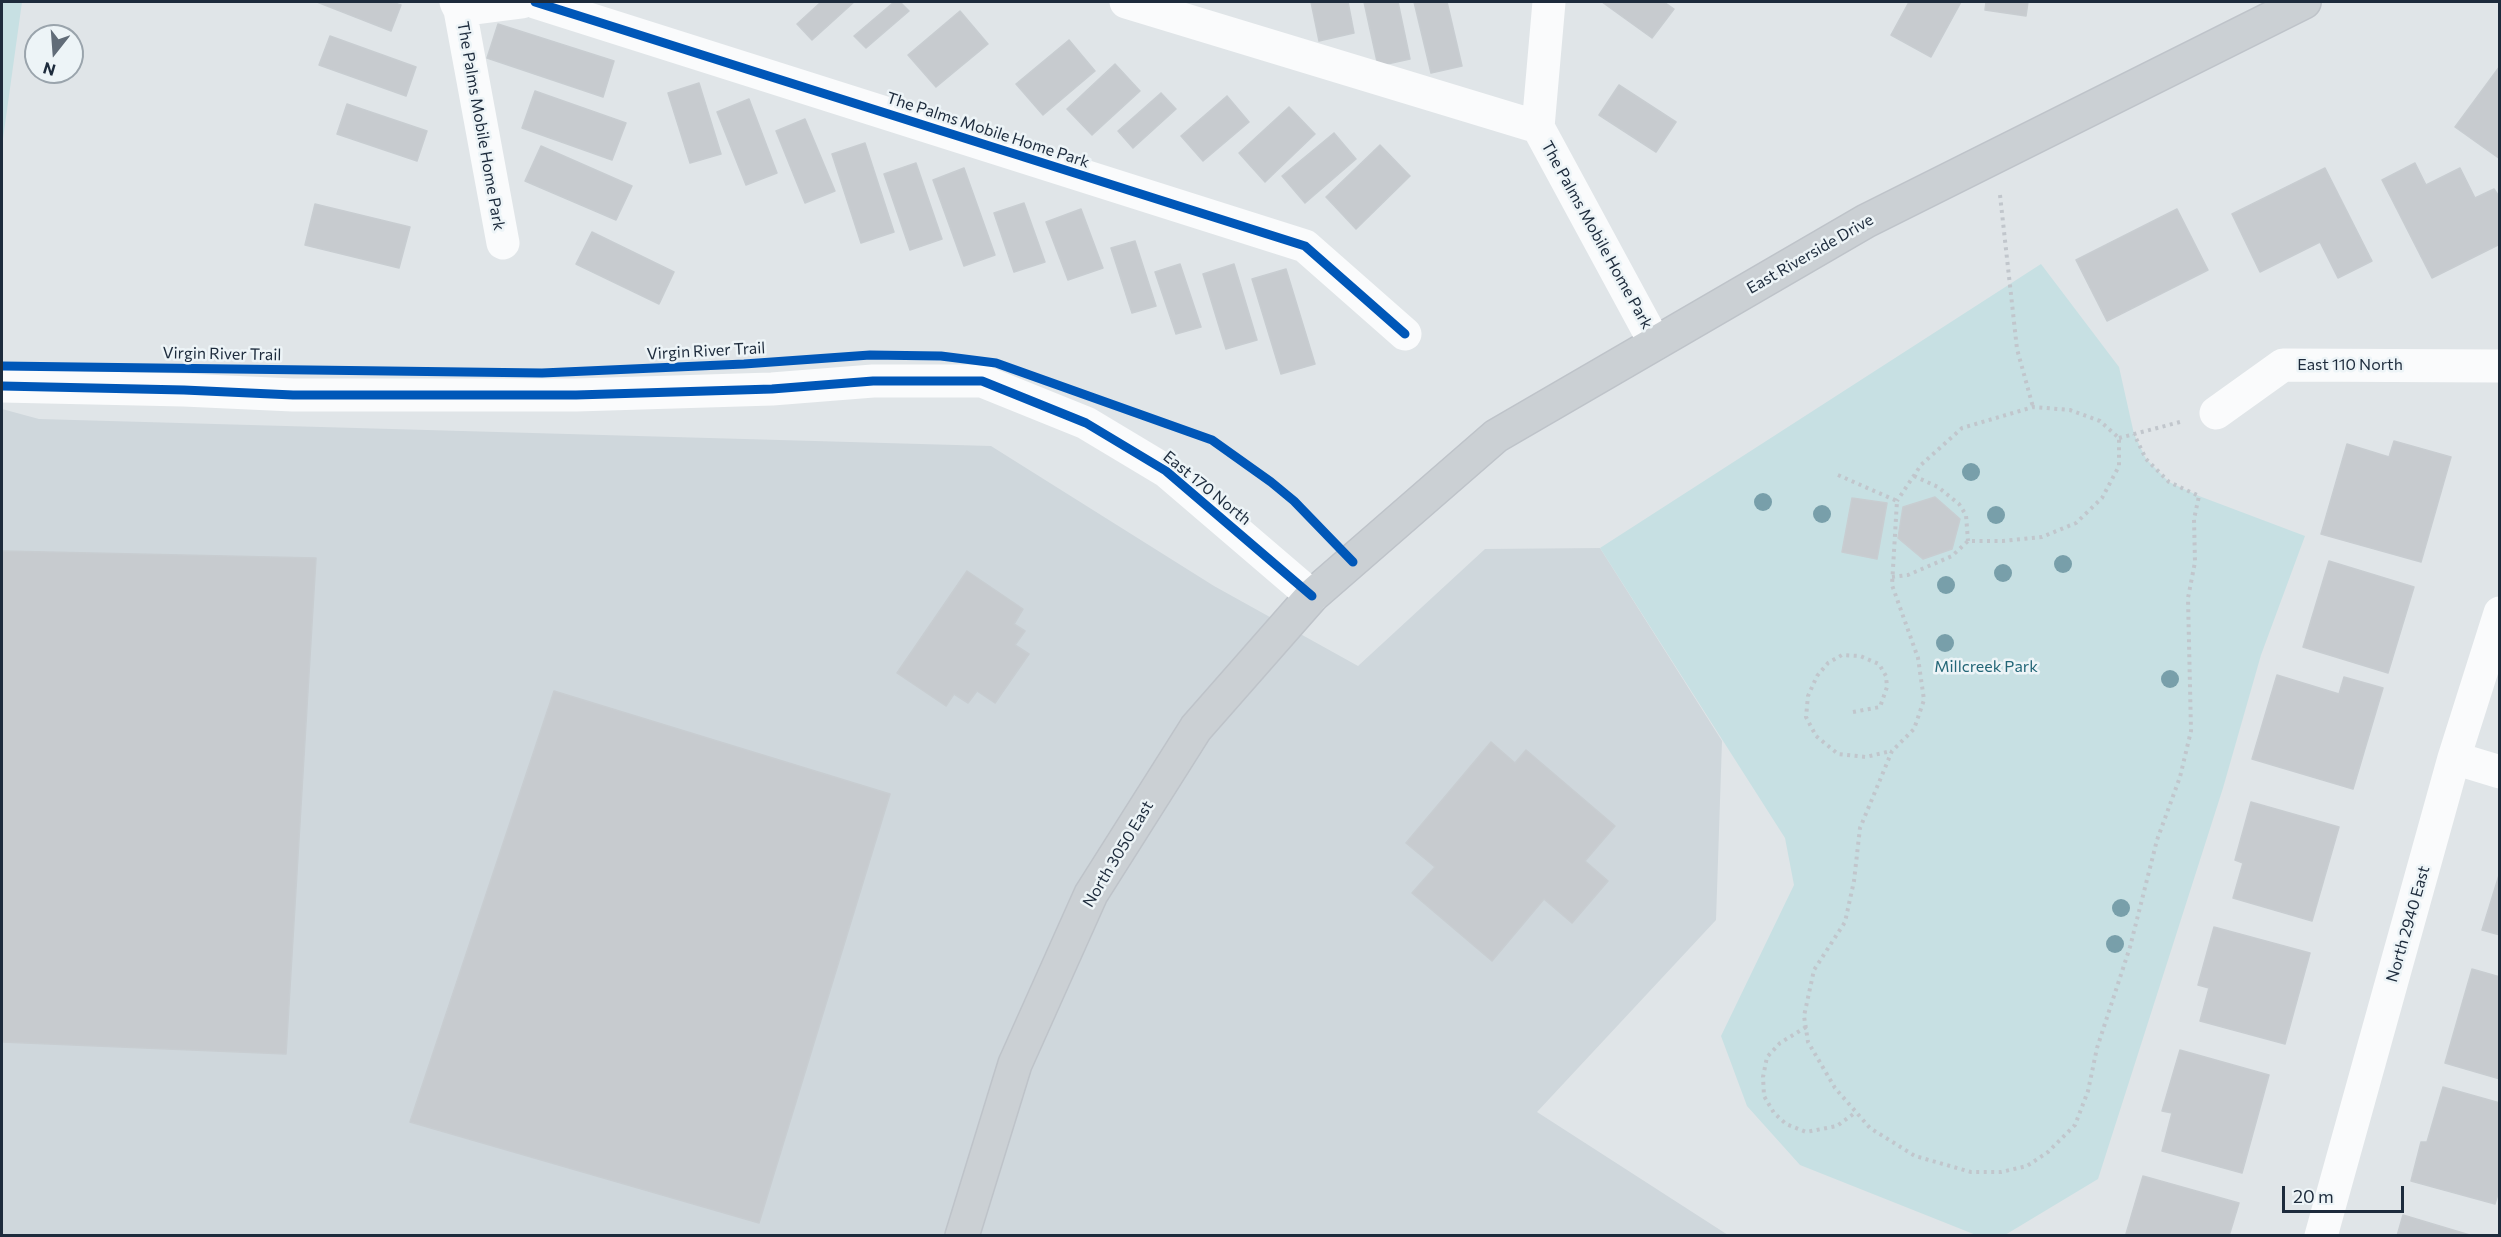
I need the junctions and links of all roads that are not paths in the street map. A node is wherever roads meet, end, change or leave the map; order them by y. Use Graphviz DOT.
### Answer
graph roads {
  1 [pos="522,2"];
  2 [pos="535,2"];
  3 [pos="1126,2"];
  4 [pos="1549,2"];
  5 [pos="2304,2"];
  6 [pos="458,6"];
  7 [pos="1538,127"];
  8 [pos="503,243"];
  9 [pos="1405,334"];
  10 [pos="1655,343"];
  11 [pos="2499,366"];
  12 [pos="2,386"];
  13 [pos="2216,413"];
  14 [pos="1353,562"];
  15 [pos="1312,596"];
  16 [pos="2499,613"];
  17 [pos="2454,758"];
  18 [pos="2499,772"];
  19 [pos="962,1236"];
  20 [pos="2321,1236"];
  1 -- 6 [label="street, The Palms Mobile Home Park"];
  2 -- 9 [label="street, The Palms Mobile Home Park"];
  3 -- 7 [label="street, The Palms Mobile Home Park"];
  4 -- 7 [label="street, The Palms Mobile Home Park"];
  5 -- 10 [label="main road, East Riverside Drive"];
  6 -- 8 [label="street, The Palms Mobile Home Park"];
  7 -- 10 [label="street, The Palms Mobile Home Park"];
  10 -- 14 [label="main road, East Riverside Drive"];
  11 -- 13 [label="street, East 110 North"];
  12 -- 15 [label="street, East 170 North"];
  14 -- 15 [label="main road, North 3050 East"];
  15 -- 19 [label="main road, North 3050 East"];
  16 -- 17 [label="street, North 2940 East"];
  17 -- 18 [label="street"];
  17 -- 20 [label="street, North 2940 East"];
}
